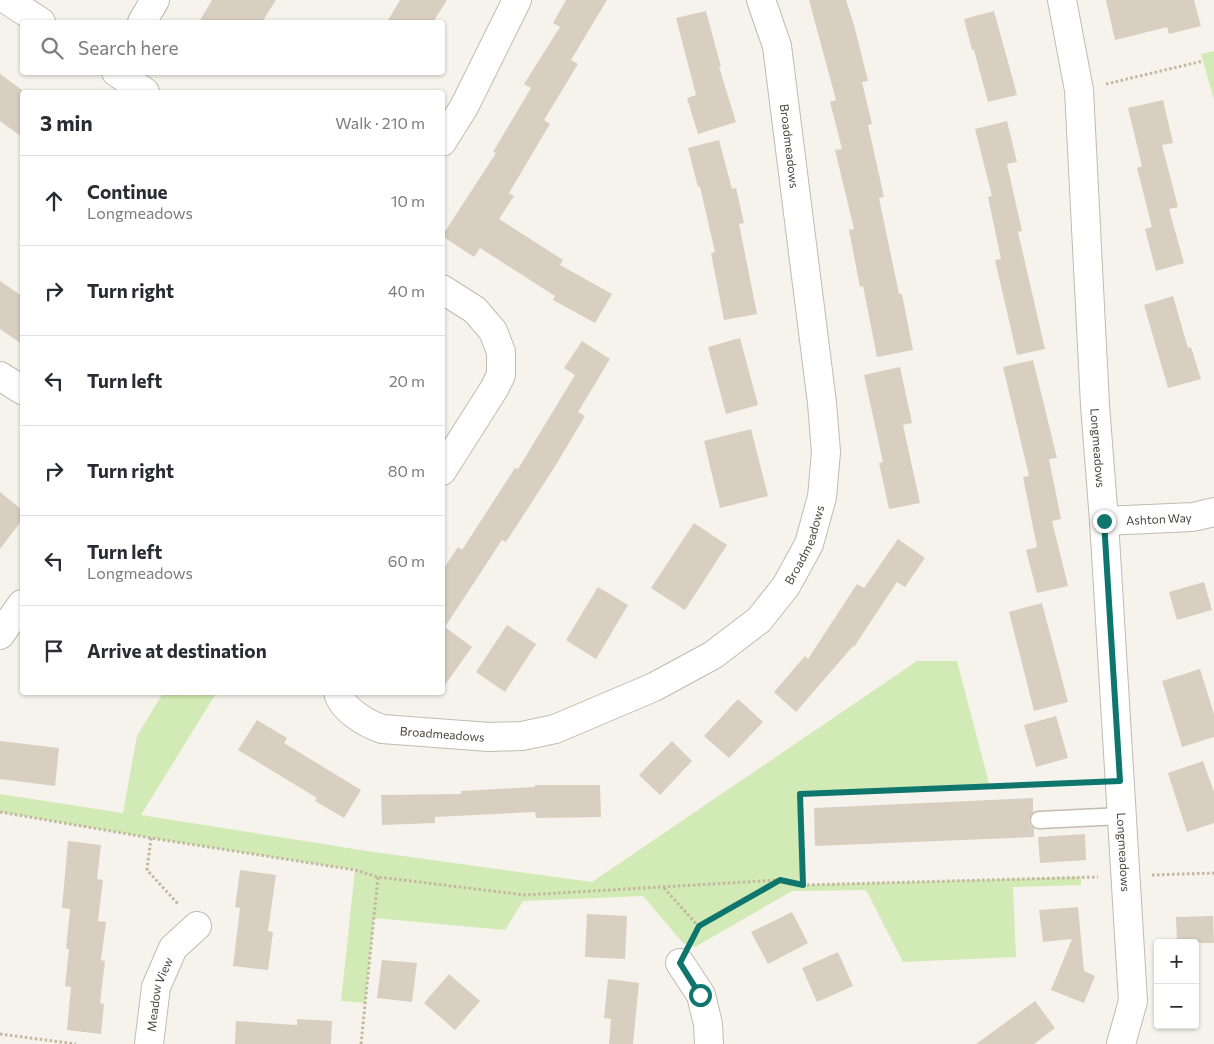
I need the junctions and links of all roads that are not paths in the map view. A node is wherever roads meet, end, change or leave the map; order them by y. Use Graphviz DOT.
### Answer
graph roads {
  1 [pos="7,0"];
  2 [pos="155,0"];
  3 [pos="517,0"];
  4 [pos="761,0"];
  5 [pos="1062,0"];
  6 [pos="38,20"];
  7 [pos="143,20"];
  8 [pos="120,75"];
  9 [pos="142,90"];
  10 [pos="445,137"];
  11 [pos="445,291"];
  12 [pos="0,376"];
  13 [pos="20,389"];
  14 [pos="445,466"];
  15 [pos="1214,512"];
  16 [pos="1104,521"];
  17 [pos="20,607"];
  18 [pos="0,635"];
  19 [pos="338,695"];
  20 [pos="1122,816"];
  21 [pos="1039,820"];
  22 [pos="197,926"];
  23 [pos="680,963"];
  24 [pos="149,1044"];
  25 [pos="709,1044"];
  26 [pos="1121,1044"];
  1 -- 6 [label="street"];
  2 -- 7 [label="street"];
  3 -- 10 [label="street"];
  4 -- 19 [label="street, Broadmeadows"];
  5 -- 16 [label="street, Longmeadows"];
  8 -- 9 [label="street"];
  11 -- 14 [label="street"];
  12 -- 13 [label="street"];
  15 -- 16 [label="street, Ashton Way"];
  16 -- 20 [label="street, Longmeadows"];
  17 -- 18 [label="street"];
  20 -- 21 [label="lane"];
  20 -- 26 [label="street, Longmeadows"];
  22 -- 24 [label="street, Meadow View"];
  23 -- 25 [label="street"];
}
